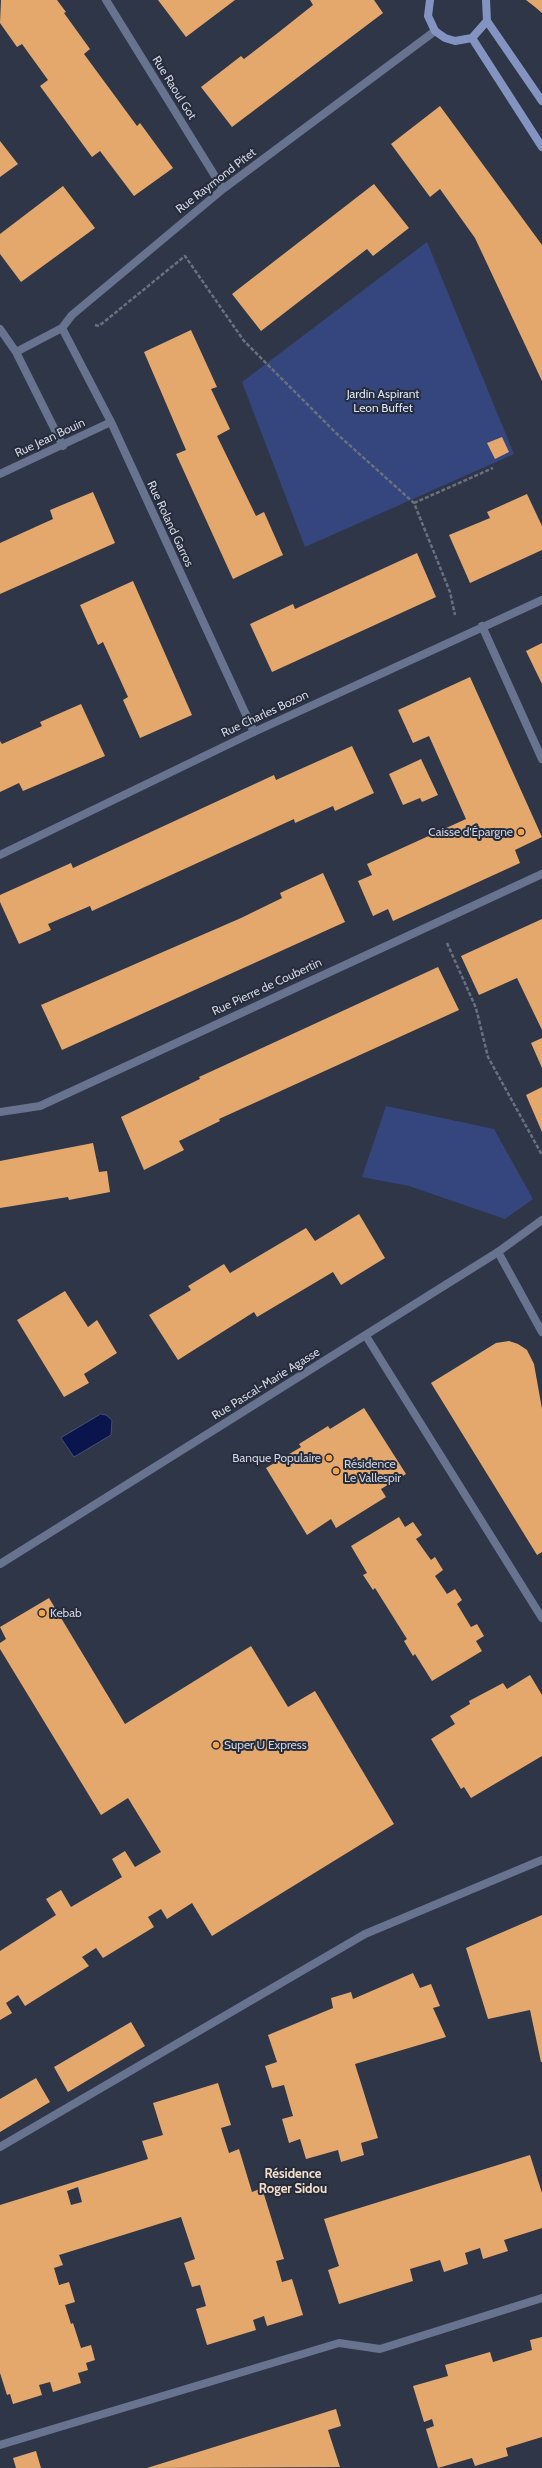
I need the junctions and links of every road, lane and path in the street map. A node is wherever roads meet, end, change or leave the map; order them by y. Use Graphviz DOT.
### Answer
graph roads {
  1 [pos="106,0"];
  2 [pos="430,0"];
  3 [pos="486,0"];
  4 [pos="487,21"];
  5 [pos="435,31"];
  6 [pos="472,38"];
  7 [pos="542,101"];
  8 [pos="542,147"];
  9 [pos="223,189"];
  10 [pos="72,315"];
  11 [pos="62,328"];
  12 [pos="0,329"];
  13 [pos="16,352"];
  14 [pos="111,422"];
  15 [pos="63,446"];
  16 [pos="493,468"];
  17 [pos="0,474"];
  18 [pos="414,503"];
  19 [pos="542,600"];
  20 [pos="482,626"];
  21 [pos="461,636"];
  22 [pos="254,732"];
  23 [pos="542,759"];
  24 [pos="0,855"];
  25 [pos="542,874"];
  26 [pos="436,921"];
  27 [pos="0,1112"];
  28 [pos="542,1155"];
  29 [pos="542,1220"];
  30 [pos="498,1252"];
  31 [pos="542,1332"];
  32 [pos="366,1336"];
  33 [pos="0,1564"];
  34 [pos="542,1618"];
  35 [pos="542,1860"];
  36 [pos="0,2147"];
  37 [pos="542,2298"];
  38 [pos="0,2445"];
  1 -- 9 [label="street, Rue Raoul Got"];
  2 -- 5 [label="main road"];
  3 -- 4 [label="main road"];
  4 -- 6 [label="main road"];
  4 -- 7 [label="main road"];
  5 -- 6 [label="main road"];
  5 -- 9 [label="street, Rue Raymond Pitet"];
  6 -- 8 [label="main road"];
  9 -- 10 [label="street, Rue Raymond Pitet"];
  10 -- 11 [label="street, Rue Raymond Pitet"];
  10 -- 18 [label="path"];
  11 -- 13 [label="street, Rue Raymond Pitet"];
  11 -- 14 [label="street, Rue Roland Garros"];
  12 -- 13 [label="street"];
  13 -- 15 [label="street"];
  14 -- 15 [label="street, Rue Jean Bouin"];
  14 -- 22 [label="street, Rue Roland Garros"];
  15 -- 17 [label="street, Rue Jean Bouin"];
  16 -- 18 [label="path"];
  18 -- 21 [label="path"];
  19 -- 20 [label="street, Rue Charles Bozon"];
  20 -- 21 [label="street, Rue Charles Bozon"];
  20 -- 23 [label="street"];
  21 -- 22 [label="street, Rue Charles Bozon"];
  22 -- 24 [label="street, Rue Charles Bozon"];
  25 -- 26 [label="street, Rue Pierre de Coubertin"];
  26 -- 27 [label="street, Rue Pierre de Coubertin"];
  26 -- 28 [label="path"];
  29 -- 30 [label="street, Rue Pascal-Marie Agasse"];
  30 -- 31 [label="street"];
  30 -- 32 [label="street, Rue Pascal-Marie Agasse"];
  32 -- 33 [label="street, Rue Pascal-Marie Agasse"];
  32 -- 34 [label="street"];
  35 -- 36 [label="street"];
  37 -- 38 [label="street"];
}
